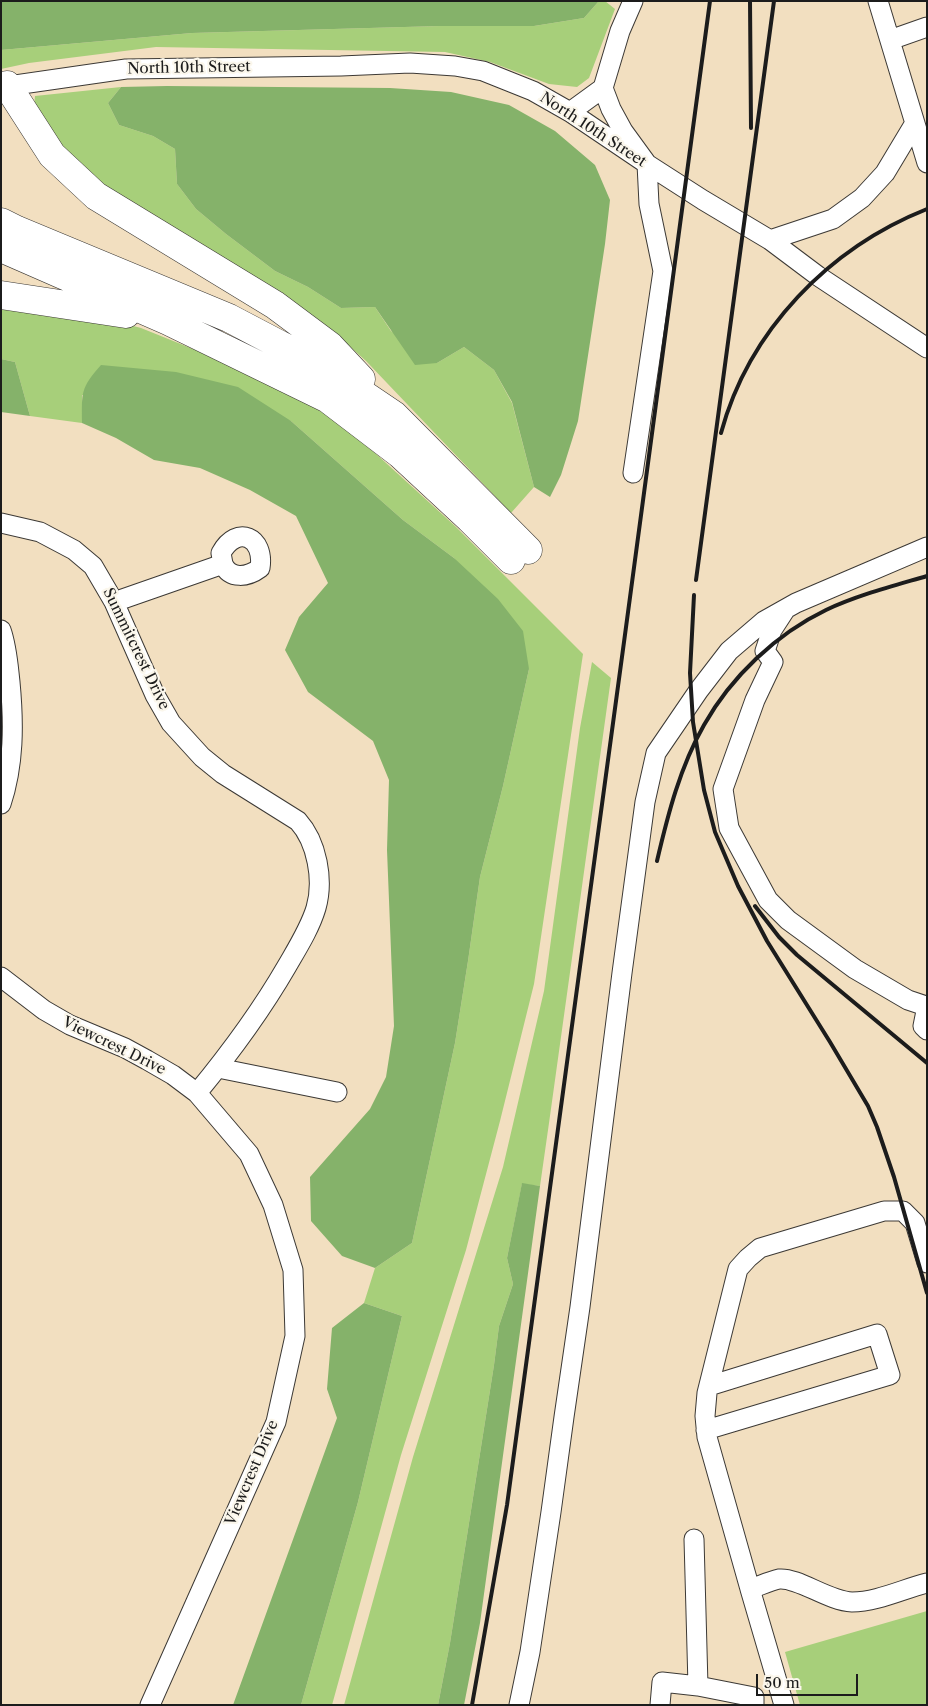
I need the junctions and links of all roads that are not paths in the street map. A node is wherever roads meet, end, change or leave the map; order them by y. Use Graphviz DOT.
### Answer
graph roads {
  1 [pos="633,1"];
  2 [pos="878,1"];
  3 [pos="927,27"];
  4 [pos="890,40"];
  5 [pos="4,86"];
  6 [pos="603,88"];
  7 [pos="570,112"];
  8 [pos="915,123"];
  9 [pos="927,163"];
  10 [pos="647,164"];
  11 [pos="1,222"];
  12 [pos="770,240"];
  13 [pos="1,248"];
  14 [pos="1,295"];
  15 [pos="168,321"];
  16 [pos="927,348"];
  17 [pos="394,415"];
  18 [pos="633,473"];
  19 [pos="1,523"];
  20 [pos="927,547"];
  21 [pos="224,564"];
  22 [pos="114,602"];
  23 [pos="788,608"];
  24 [pos="1,630"];
  25 [pos="1,804"];
  26 [pos="1,977"];
  27 [pos="927,1006"];
  28 [pos="927,1030"];
  29 [pos="218,1068"];
  30 [pos="338,1092"];
  31 [pos="197,1093"];
  32 [pos="927,1263"];
  33 [pos="709,1386"];
  34 [pos="706,1430"];
  35 [pos="694,1539"];
  36 [pos="927,1583"];
  37 [pos="750,1589"];
  38 [pos="698,1686"];
  39 [pos="150,1705"];
  40 [pos="519,1705"];
  41 [pos="660,1705"];
  42 [pos="754,1705"];
  43 [pos="784,1705"];
  1 -- 6 [label="street"];
  2 -- 4 [label="street"];
  3 -- 4 [label="street"];
  4 -- 8 [label="street"];
  5 -- 7 [label="street, North 10th Street"];
  5 -- 17 [label="highway"];
  6 -- 7 [label="street"];
  6 -- 10 [label="street"];
  7 -- 10 [label="street, North 10th Street"];
  8 -- 9 [label="street"];
  8 -- 12 [label="street"];
  10 -- 12 [label="street, North 10th Street"];
  10 -- 18 [label="street"];
  11 -- 17 [label="highway"];
  12 -- 16 [label="street, North 10th Street"];
  13 -- 15 [label="highway"];
  14 -- 15 [label="highway"];
  15 -- 17 [label="highway"];
  19 -- 22 [label="street, Summitcrest Drive"];
  20 -- 23 [label="street"];
  21 -- 22 [label="street"];
  22 -- 29 [label="street, Summitcrest Drive"];
  23 -- 27 [label="street"];
  23 -- 40 [label="street"];
  24 -- 25 [label="street"];
  26 -- 31 [label="street, Viewcrest Drive"];
  27 -- 28 [label="street"];
  29 -- 30 [label="street"];
  29 -- 31 [label="street, Summitcrest Drive"];
  31 -- 39 [label="street, Viewcrest Drive"];
  32 -- 33 [label="street"];
  33 -- 34 [label="street"];
  33 -- 34 [label="street"];
  34 -- 37 [label="street"];
  35 -- 38 [label="street"];
  36 -- 37 [label="street"];
  37 -- 43 [label="street"];
  38 -- 41 [label="street"];
  38 -- 42 [label="street"];
}
